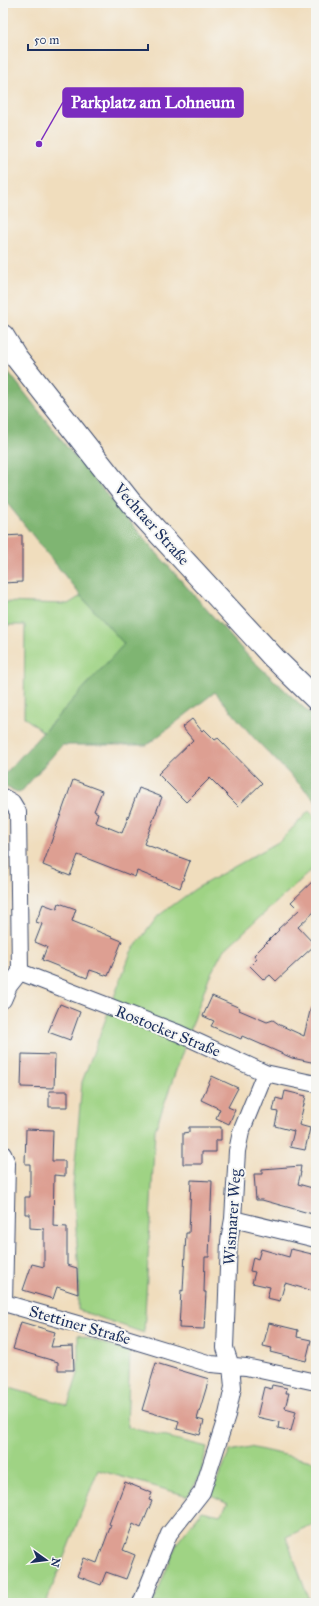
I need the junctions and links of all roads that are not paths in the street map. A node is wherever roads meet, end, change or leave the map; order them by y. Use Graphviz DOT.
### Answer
graph roads {
  1 [pos="3,336"];
  2 [pos="316,699"];
  3 [pos="3,798"];
  4 [pos="20,972"];
  5 [pos="3,1000"];
  6 [pos="265,1072"];
  7 [pos="316,1084"];
  8 [pos="3,1154"];
  9 [pos="234,1219"];
  10 [pos="316,1239"];
  11 [pos="231,1366"];
  12 [pos="311,1381"];
  13 [pos="141,1603"];
  1 -- 2 [label="main road, Vechtaer Straße"];
  3 -- 4 [label="street"];
  4 -- 5 [label="street"];
  4 -- 6 [label="street, Rostocker Straße"];
  6 -- 7 [label="street, Rostocker Straße"];
  6 -- 9 [label="street, Wismarer Weg"];
  8 -- 11 [label="street, Stettiner Straße"];
  9 -- 10 [label="street"];
  9 -- 11 [label="street, Wismarer Weg"];
  11 -- 12 [label="street"];
  11 -- 13 [label="street, Wismarer Weg"];
}
